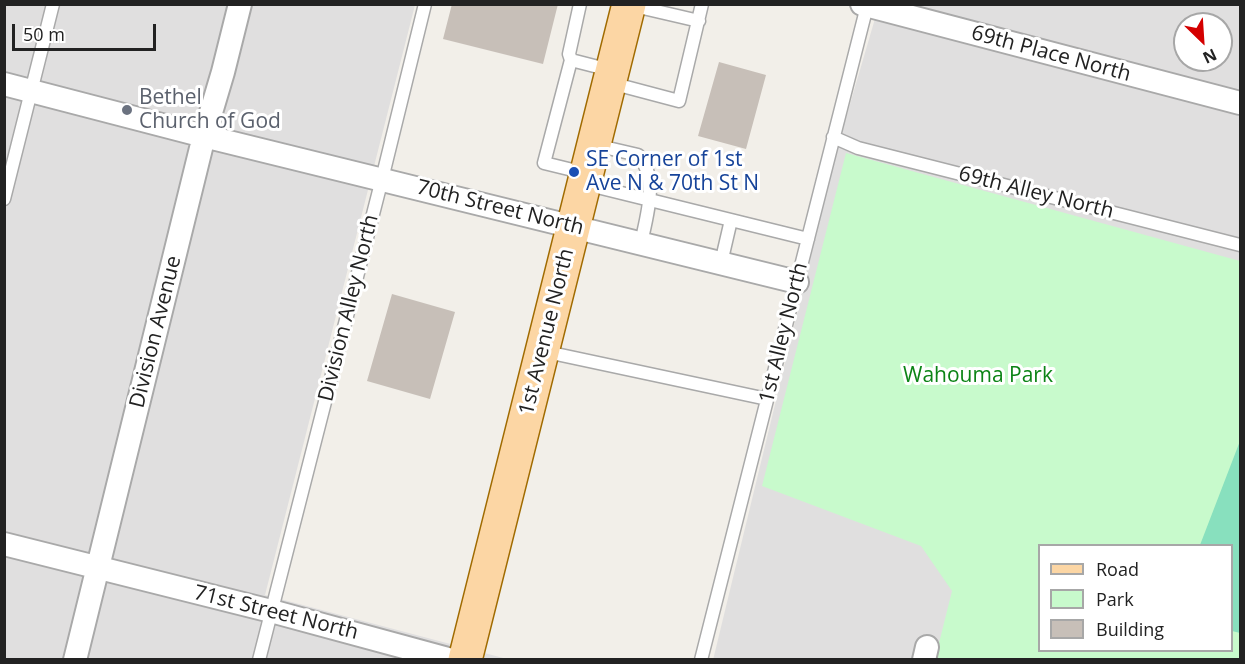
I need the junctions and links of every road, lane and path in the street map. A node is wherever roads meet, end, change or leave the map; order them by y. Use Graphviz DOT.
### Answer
graph roads {
  1 [pos="53,4"];
  2 [pos="240,4"];
  3 [pos="425,4"];
  4 [pos="580,4"];
  5 [pos="630,4"];
  6 [pos="702,4"];
  7 [pos="864,5"];
  8 [pos="699,21"];
  9 [pos="571,60"];
  10 [pos="611,77"];
  11 [pos="4,84"];
  12 [pos="31,91"];
  13 [pos="1240,103"];
  14 [pos="204,136"];
  15 [pos="833,137"];
  16 [pos="589,167"];
  17 [pos="382,179"];
  18 [pos="4,199"];
  19 [pos="650,200"];
  20 [pos="731,220"];
  21 [pos="574,226"];
  22 [pos="808,239"];
  23 [pos="641,243"];
  24 [pos="1240,245"];
  25 [pos="721,263"];
  26 [pos="797,282"];
  27 [pos="542,351"];
  28 [pos="767,399"];
  29 [pos="4,544"];
  30 [pos="99,568"];
  31 [pos="271,611"];
  32 [pos="75,660"];
  33 [pos="259,660"];
  34 [pos="452,660"];
  35 [pos="465,660"];
  36 [pos="701,660"];
  1 -- 12 [label="lane"];
  2 -- 14 [label="street, Division Avenue"];
  3 -- 17 [label="lane, Division Alley North"];
  4 -- 9 [label="lane"];
  5 -- 8 [label="lane"];
  5 -- 10 [label="main road, 1st Avenue North"];
  6 -- 8 [label="lane"];
  7 -- 13 [label="street, 69th Place North"];
  7 -- 15 [label="lane, 1st Alley North"];
  8 -- 10 [label="lane"];
  9 -- 10 [label="lane"];
  9 -- 16 [label="lane"];
  10 -- 16 [label="main road, 1st Avenue North"];
  11 -- 12 [label="street, 70th Street North"];
  12 -- 14 [label="street, 70th Street North"];
  12 -- 18 [label="lane"];
  14 -- 17 [label="street, 70th Street North"];
  14 -- 30 [label="street, Division Avenue"];
  15 -- 22 [label="lane, 1st Alley North"];
  15 -- 24 [label="lane, 69th Alley North"];
  16 -- 19 [label="lane"];
  16 -- 19 [label="lane"];
  16 -- 21 [label="main road, 1st Avenue North"];
  17 -- 21 [label="street, 70th Street North"];
  17 -- 31 [label="lane, Division Alley North"];
  19 -- 20 [label="lane"];
  19 -- 23 [label="lane"];
  20 -- 22 [label="lane"];
  20 -- 25 [label="lane"];
  21 -- 23 [label="street, 70th Street North"];
  21 -- 27 [label="main road, 1st Avenue North"];
  22 -- 26 [label="lane, 1st Alley North"];
  23 -- 25 [label="street, 70th Street North"];
  25 -- 26 [label="street, 70th Street North"];
  26 -- 28 [label="lane, 1st Alley North"];
  27 -- 28 [label="lane"];
  27 -- 35 [label="main road, 1st Avenue North"];
  28 -- 36 [label="lane, 1st Alley North"];
  29 -- 30 [label="street, 71st Street North"];
  30 -- 31 [label="street, 71st Street North"];
  30 -- 32 [label="street, Division Avenue"];
  31 -- 33 [label="lane, Division Alley North"];
  31 -- 34 [label="street, 71st Street North"];
}
